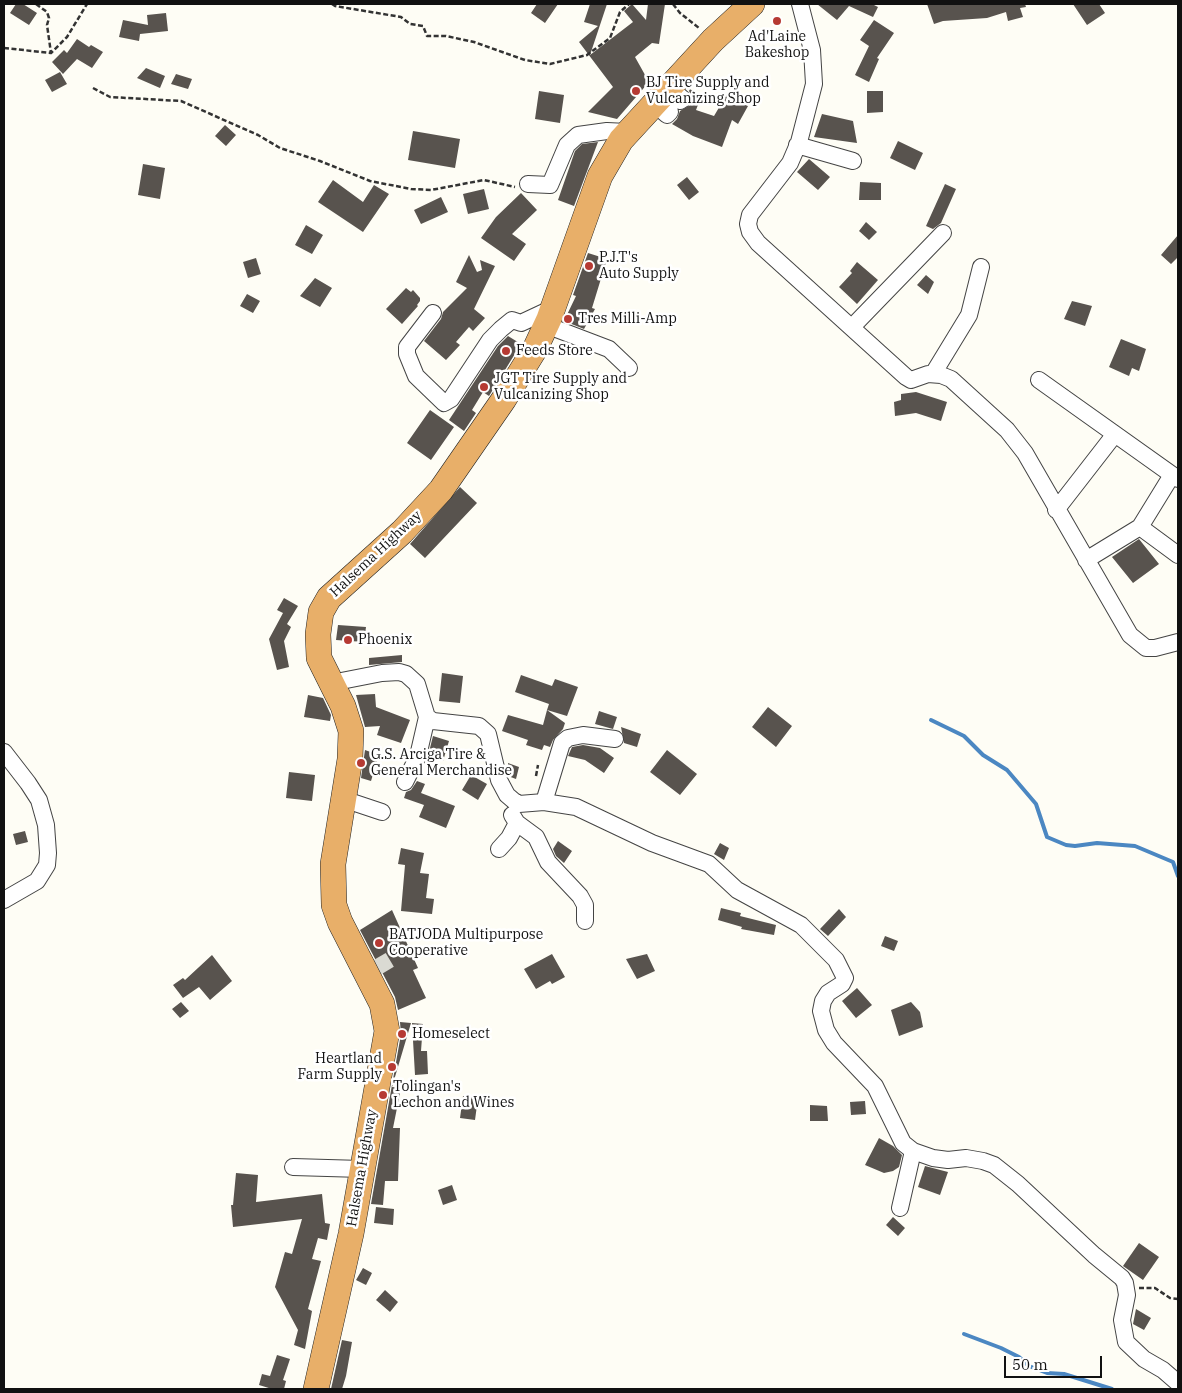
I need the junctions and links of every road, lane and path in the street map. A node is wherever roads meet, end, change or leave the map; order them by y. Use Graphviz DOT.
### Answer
graph roads {
  1 [pos="36,4"];
  2 [pos="87,4"];
  3 [pos="332,4"];
  4 [pos="628,4"];
  5 [pos="673,4"];
  6 [pos="752,4"];
  7 [pos="800,4"];
  8 [pos="713,40"];
  9 [pos="4,48"];
  10 [pos="51,53"];
  11 [pos="93,88"];
  12 [pos="627,132"];
  13 [pos="797,144"];
  14 [pos="852,161"];
  15 [pos="524,186"];
  16 [pos="943,233"];
  17 [pos="981,267"];
  18 [pos="433,313"];
  19 [pos="550,316"];
  20 [pos="852,326"];
  21 [pos="629,368"];
  22 [pos="933,374"];
  23 [pos="1039,380"];
  24 [pos="1115,434"];
  25 [pos="1175,477"];
  26 [pos="1056,510"];
  27 [pos="1140,527"];
  28 [pos="1178,555"];
  29 [pos="1086,560"];
  30 [pos="1178,642"];
  31 [pos="331,683"];
  32 [pos="427,717"];
  33 [pos="615,739"];
  34 [pos="4,752"];
  35 [pos="405,782"];
  36 [pos="343,799"];
  37 [pos="514,801"];
  38 [pos="544,802"];
  39 [pos="382,812"];
  40 [pos="516,823"];
  41 [pos="499,849"];
  42 [pos="4,900"];
  43 [pos="584,921"];
  44 [pos="912,1150"];
  45 [pos="293,1168"];
  46 [pos="362,1169"];
  47 [pos="900,1208"];
  48 [pos="1127,1295"];
  49 [pos="1178,1300"];
  50 [pos="1178,1383"];
  51 [pos="316,1389"];
  1 -- 10 [label="path"];
  2 -- 10 [label="path"];
  3 -- 4 [label="path"];
  5 -- 8 [label="path"];
  6 -- 8 [label="highway, Halsema Highway"];
  7 -- 13 [label="street"];
  8 -- 12 [label="highway, Halsema Highway"];
  9 -- 10 [label="path"];
  11 -- 15 [label="path"];
  12 -- 15 [label="street"];
  12 -- 19 [label="highway, Halsema Highway"];
  13 -- 14 [label="street"];
  13 -- 20 [label="street"];
  16 -- 20 [label="street"];
  17 -- 22 [label="street"];
  18 -- 19 [label="street"];
  19 -- 21 [label="street"];
  19 -- 31 [label="highway, Halsema Highway"];
  20 -- 22 [label="street"];
  22 -- 26 [label="street"];
  23 -- 24 [label="street"];
  24 -- 25 [label="street"];
  24 -- 26 [label="street"];
  25 -- 27 [label="street"];
  26 -- 29 [label="street"];
  27 -- 28 [label="street"];
  27 -- 29 [label="street"];
  29 -- 30 [label="street"];
  31 -- 32 [label="street"];
  31 -- 36 [label="highway, Halsema Highway"];
  32 -- 35 [label="street"];
  32 -- 37 [label="street"];
  33 -- 38 [label="street"];
  34 -- 42 [label="street"];
  36 -- 39 [label="street"];
  36 -- 46 [label="highway, Halsema Highway"];
  37 -- 38 [label="street"];
  37 -- 40 [label="street"];
  38 -- 44 [label="street"];
  40 -- 41 [label="street"];
  40 -- 43 [label="street"];
  44 -- 47 [label="street"];
  44 -- 48 [label="street"];
  45 -- 46 [label="street"];
  46 -- 51 [label="highway, Halsema Highway"];
  48 -- 49 [label="path"];
  48 -- 50 [label="street"];
}
